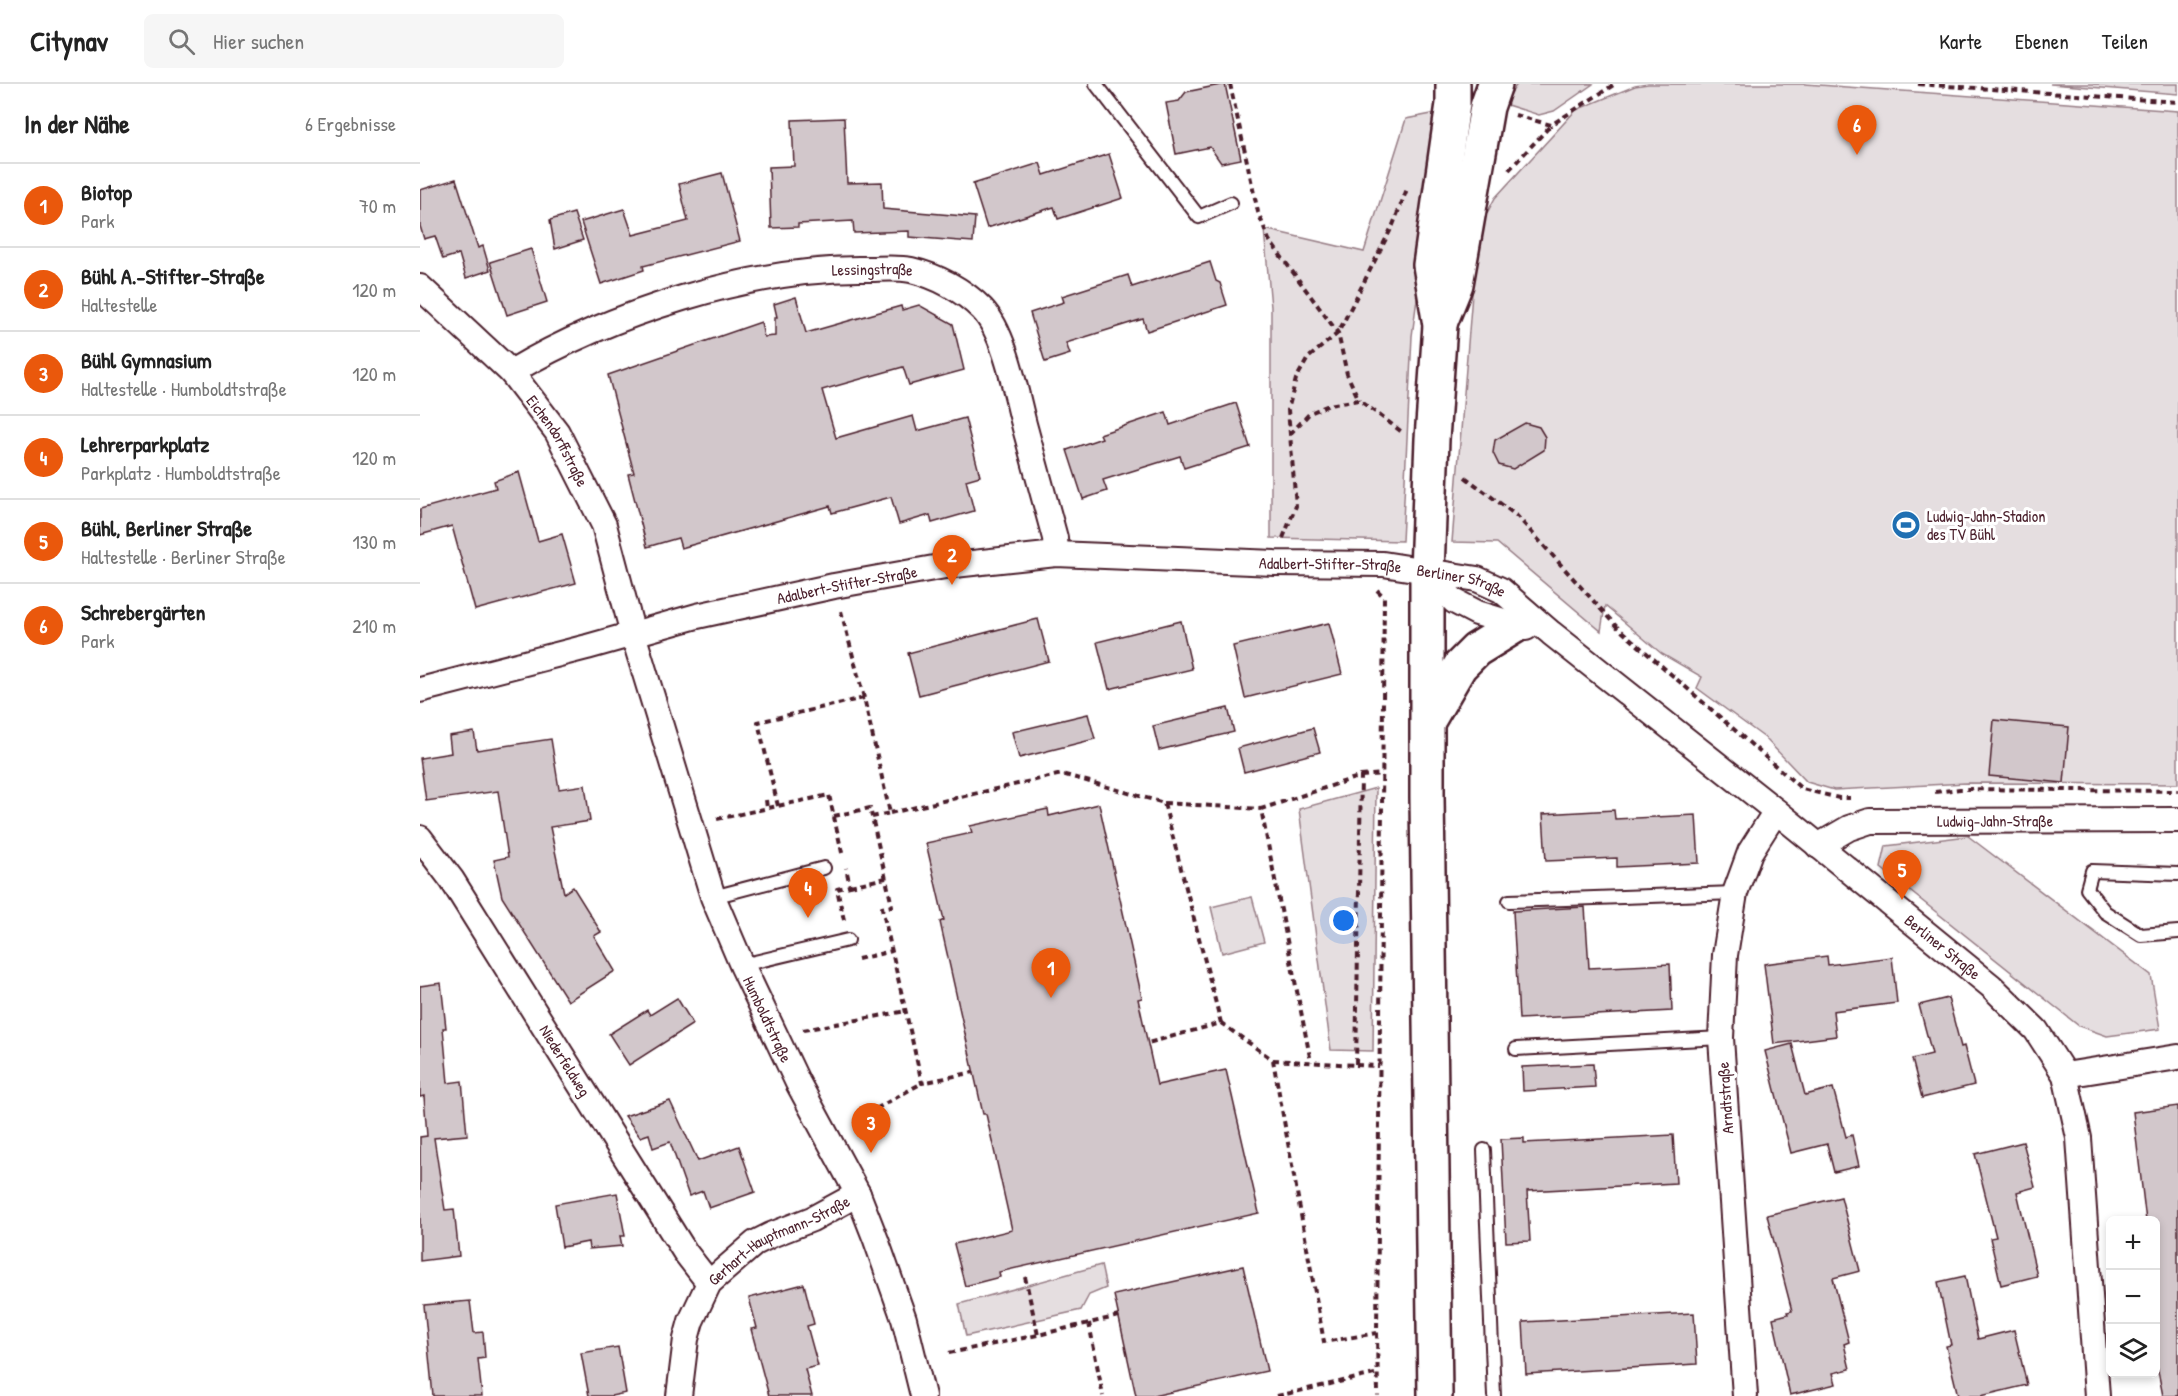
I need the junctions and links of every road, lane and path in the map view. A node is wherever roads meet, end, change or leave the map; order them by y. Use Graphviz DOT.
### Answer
graph roads {
  1 [pos="1096,84"];
  2 [pos="1230,84"];
  3 [pos="1453,84"];
  4 [pos="1615,84"];
  5 [pos="1918,84"];
  6 [pos="1491,95"];
  7 [pos="2178,102"];
  8 [pos="1551,125"];
  9 [pos="1504,176"];
  10 [pos="1410,183"];
  11 [pos="1231,203"];
  12 [pos="420,287"];
  13 [pos="1440,325"];
  14 [pos="1338,333"];
  15 [pos="512,372"];
  16 [pos="1359,400"];
  17 [pos="1405,434"];
  18 [pos="1290,435"];
  19 [pos="1465,477"];
  20 [pos="1056,554"];
  21 [pos="1275,563"];
  22 [pos="1427,571"];
  23 [pos="1372,584"];
  24 [pos="834,586"];
  25 [pos="1515,626"];
  26 [pos="1551,633"];
  27 [pos="633,634"];
  28 [pos="420,690"];
  29 [pos="864,698"];
  30 [pos="1427,723"];
  31 [pos="1382,774"];
  32 [pos="1361,776"];
  33 [pos="2178,791"];
  34 [pos="1926,793"];
  35 [pos="1860,798"];
  36 [pos="766,800"];
  37 [pos="1164,803"];
  38 [pos="778,806"];
  39 [pos="767,808"];
  40 [pos="1261,809"];
  41 [pos="1776,811"];
  42 [pos="890,813"];
  43 [pos="834,816"];
  44 [pos="872,817"];
  45 [pos="2178,820"];
  46 [pos="691,825"];
  47 [pos="420,838"];
  48 [pos="1818,846"];
  49 [pos="824,868"];
  50 [pos="2178,874"];
  51 [pos="886,878"];
  52 [pos="850,886"];
  53 [pos="1735,893"];
  54 [pos="713,897"];
  55 [pos="1509,901"];
  56 [pos="2178,932"];
  57 [pos="848,940"];
  58 [pos="892,951"];
  59 [pos="742,965"];
  60 [pos="906,1011"];
  61 [pos="1221,1023"];
  62 [pos="803,1030"];
  63 [pos="1721,1038"];
  64 [pos="1148,1043"];
  65 [pos="1516,1049"];
  66 [pos="2178,1057"];
  67 [pos="1274,1060"];
  68 [pos="1311,1062"];
  69 [pos="1356,1065"];
  70 [pos="1379,1066"];
  71 [pos="974,1072"];
  72 [pos="2065,1075"];
  73 [pos="922,1083"];
  74 [pos="858,1119"];
  75 [pos="1484,1150"];
  76 [pos="858,1194"];
  77 [pos="1025,1277"];
  78 [pos="709,1283"];
  79 [pos="1119,1316"];
  80 [pos="1089,1323"];
  81 [pos="1377,1333"];
  82 [pos="1038,1335"];
  83 [pos="949,1353"];
  84 [pos="1379,1373"];
  85 [pos="679,1396"];
  86 [pos="923,1396"];
  87 [pos="1103,1396"];
  88 [pos="1277,1396"];
  89 [pos="1378,1396"];
  90 [pos="1435,1396"];
  91 [pos="1494,1396"];
  92 [pos="1745,1396"];
  93 [pos="2097,1396"];
  1 -- 11 [label="lane"];
  2 -- 14 [label="path"];
  3 -- 13 [label="street"];
  4 -- 8 [label="path"];
  5 -- 7 [label="path"];
  6 -- 8 [label="path"];
  6 -- 13 [label="street"];
  8 -- 9 [label="path"];
  10 -- 14 [label="path"];
  12 -- 15 [label="street, Eichendorffstraße"];
  13 -- 22 [label="street"];
  14 -- 16 [label="path"];
  14 -- 18 [label="path"];
  15 -- 20 [label="street, Lessingstraße"];
  15 -- 27 [label="street, Eichendorffstraße"];
  16 -- 17 [label="path"];
  16 -- 18 [label="path"];
  18 -- 21 [label="path"];
  19 -- 35 [label="path"];
  20 -- 21 [label="street, Adalbert-Stifter-Straße"];
  20 -- 24 [label="street, Adalbert-Stifter-Straße"];
  21 -- 22 [label="street, Adalbert-Stifter-Straße"];
  22 -- 25 [label="street, Berliner Straße"];
  22 -- 26 [label="street, Berliner Straße"];
  22 -- 30 [label="street"];
  23 -- 31 [label="path"];
  24 -- 27 [label="street, Adalbert-Stifter-Straße"];
  24 -- 29 [label="path"];
  25 -- 26 [label="street, Berliner Straße"];
  25 -- 30 [label="street"];
  26 -- 41 [label="street, Berliner Straße"];
  27 -- 28 [label="street, Adalbert-Stifter-Straße"];
  27 -- 46 [label="street, Humboldtstraße"];
  29 -- 38 [label="path"];
  29 -- 42 [label="path"];
  30 -- 90 [label="street"];
  31 -- 32 [label="path"];
  31 -- 70 [label="path"];
  32 -- 40 [label="path"];
  32 -- 69 [label="path"];
  33 -- 34 [label="path"];
  36 -- 39 [label="path"];
  37 -- 40 [label="path"];
  37 -- 42 [label="path"];
  37 -- 61 [label="path"];
  38 -- 39 [label="path"];
  38 -- 43 [label="path"];
  39 -- 46 [label="path"];
  40 -- 68 [label="path"];
  41 -- 48 [label="street, Berliner Straße"];
  41 -- 53 [label="street, Arndtstraße"];
  42 -- 44 [label="path"];
  43 -- 44 [label="path"];
  43 -- 52 [label="path"];
  44 -- 51 [label="path"];
  45 -- 48 [label="street, Ludwig-Jahn-Straße"];
  46 -- 54 [label="street, Humboldtstraße"];
  47 -- 78 [label="street, Niederfeldweg"];
  48 -- 72 [label="street, Berliner Straße"];
  49 -- 54 [label="lane"];
  50 -- 56 [label="lane"];
  51 -- 52 [label="path"];
  51 -- 58 [label="path"];
  52 -- 57 [label="path"];
  53 -- 55 [label="lane"];
  53 -- 63 [label="street, Arndtstraße"];
  54 -- 59 [label="street, Humboldtstraße"];
  57 -- 58 [label="path"];
  57 -- 59 [label="lane"];
  58 -- 60 [label="path"];
  59 -- 76 [label="street, Humboldtstraße"];
  60 -- 62 [label="path"];
  60 -- 73 [label="path"];
  61 -- 64 [label="path"];
  61 -- 67 [label="path"];
  63 -- 65 [label="lane"];
  63 -- 92 [label="street, Arndtstraße"];
  66 -- 72 [label="street"];
  67 -- 68 [label="path"];
  67 -- 81 [label="path"];
  68 -- 69 [label="path"];
  69 -- 70 [label="path"];
  70 -- 81 [label="path"];
  71 -- 73 [label="path"];
  72 -- 93 [label="street, Berliner Straße"];
  73 -- 74 [label="path"];
  75 -- 91 [label="lane"];
  76 -- 78 [label="street, Gerhart-Hauptmann-Straße"];
  76 -- 86 [label="street, Humboldtstraße"];
  77 -- 82 [label="path"];
  78 -- 85 [label="street, Gerhart-Hauptmann-Straße"];
  79 -- 80 [label="path"];
  80 -- 82 [label="path"];
  80 -- 87 [label="path"];
  81 -- 84 [label="path"];
  82 -- 83 [label="path"];
  84 -- 88 [label="path"];
  84 -- 89 [label="path"];
}
